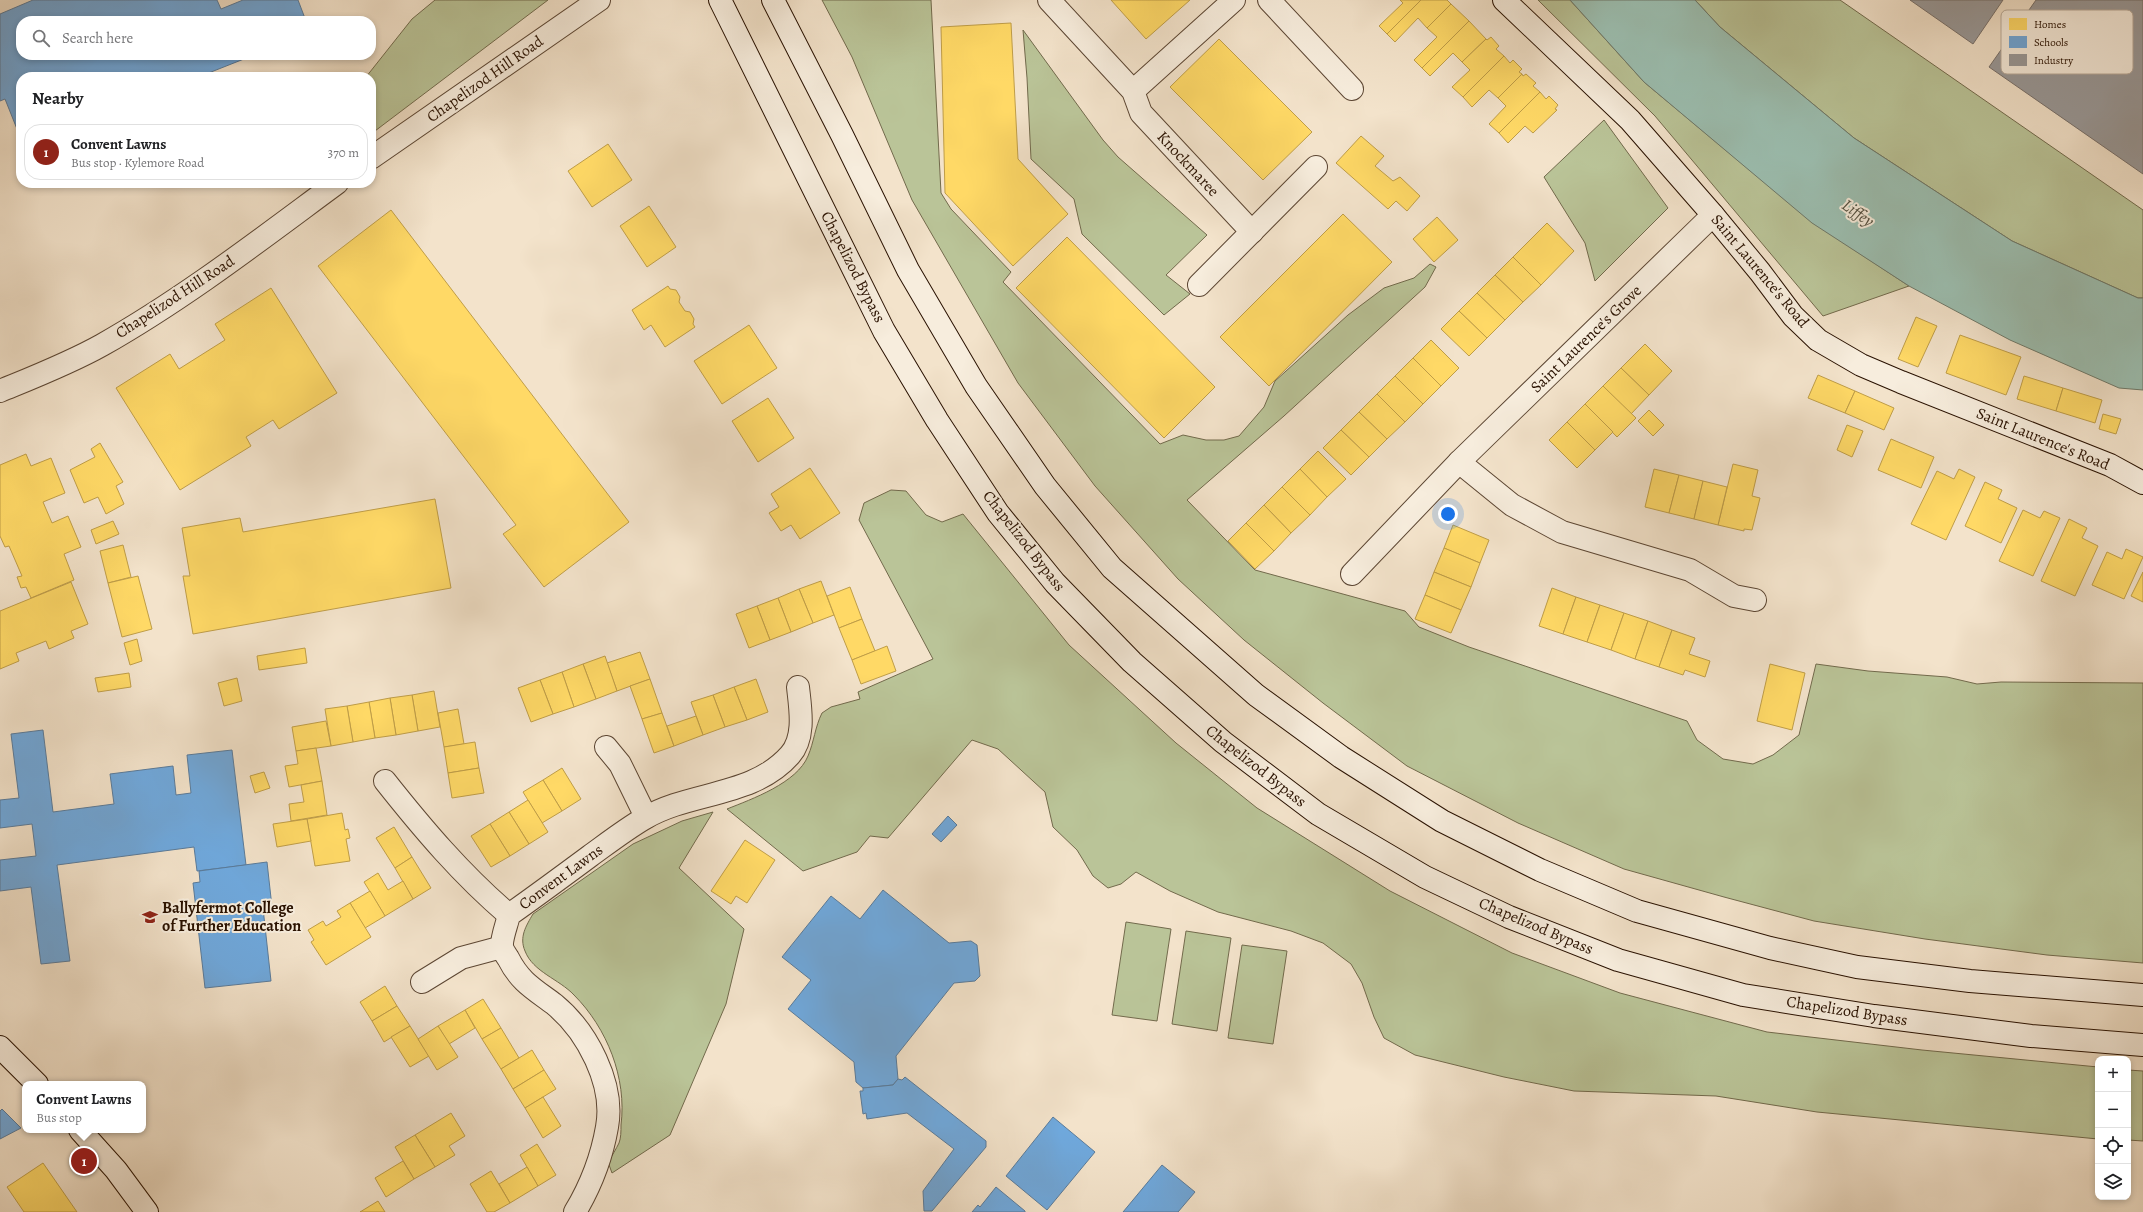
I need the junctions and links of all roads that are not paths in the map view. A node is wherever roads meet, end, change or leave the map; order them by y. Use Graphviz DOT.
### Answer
graph roads {
  1 [pos="599,0"];
  2 [pos="720,0"];
  3 [pos="773,0"];
  4 [pos="1049,0"];
  5 [pos="1234,0"];
  6 [pos="1269,0"];
  7 [pos="1504,0"];
  8 [pos="1352,89"];
  9 [pos="1133,91"];
  10 [pos="376,154"];
  11 [pos="1316,167"];
  12 [pos="330,188"];
  13 [pos="1713,215"];
  14 [pos="1252,232"];
  15 [pos="1199,285"];
  16 [pos="0,391"];
  17 [pos="1459,462"];
  18 [pos="2143,483"];
  19 [pos="1352,574"];
  20 [pos="1755,600"];
  21 [pos="798,687"];
  22 [pos="606,747"];
  23 [pos="384,782"];
  24 [pos="646,817"];
  25 [pos="509,915"];
  26 [pos="502,947"];
  27 [pos="422,982"];
  28 [pos="2143,996"];
  29 [pos="2143,1045"];
  30 [pos="0,1047"];
  31 [pos="34,1081"];
  32 [pos="83,1133"];
  33 [pos="147,1212"];
  34 [pos="575,1212"];
  1 -- 10 [label="street, Chapelizod Hill Road"];
  2 -- 29 [label="street, Chapelizod Bypass"];
  3 -- 28 [label="street"];
  4 -- 9 [label="street, Knockmaree"];
  5 -- 9 [label="street"];
  6 -- 8 [label="street"];
  7 -- 13 [label="street, Saint Laurence's Road"];
  9 -- 14 [label="street, Knockmaree"];
  11 -- 14 [label="street"];
  12 -- 16 [label="street, Chapelizod Hill Road"];
  13 -- 17 [label="street, Saint Laurence's Grove"];
  13 -- 18 [label="street, Saint Laurence's Road"];
  14 -- 15 [label="street"];
  17 -- 19 [label="street, Saint Laurence's Grove"];
  17 -- 20 [label="street"];
  21 -- 24 [label="street, Convent Lawns"];
  22 -- 24 [label="street"];
  23 -- 25 [label="street"];
  24 -- 25 [label="street, Convent Lawns"];
  25 -- 26 [label="street, Convent Lawns"];
  26 -- 27 [label="street"];
  26 -- 34 [label="street"];
  30 -- 31 [label="street"];
  32 -- 33 [label="street"];
}
